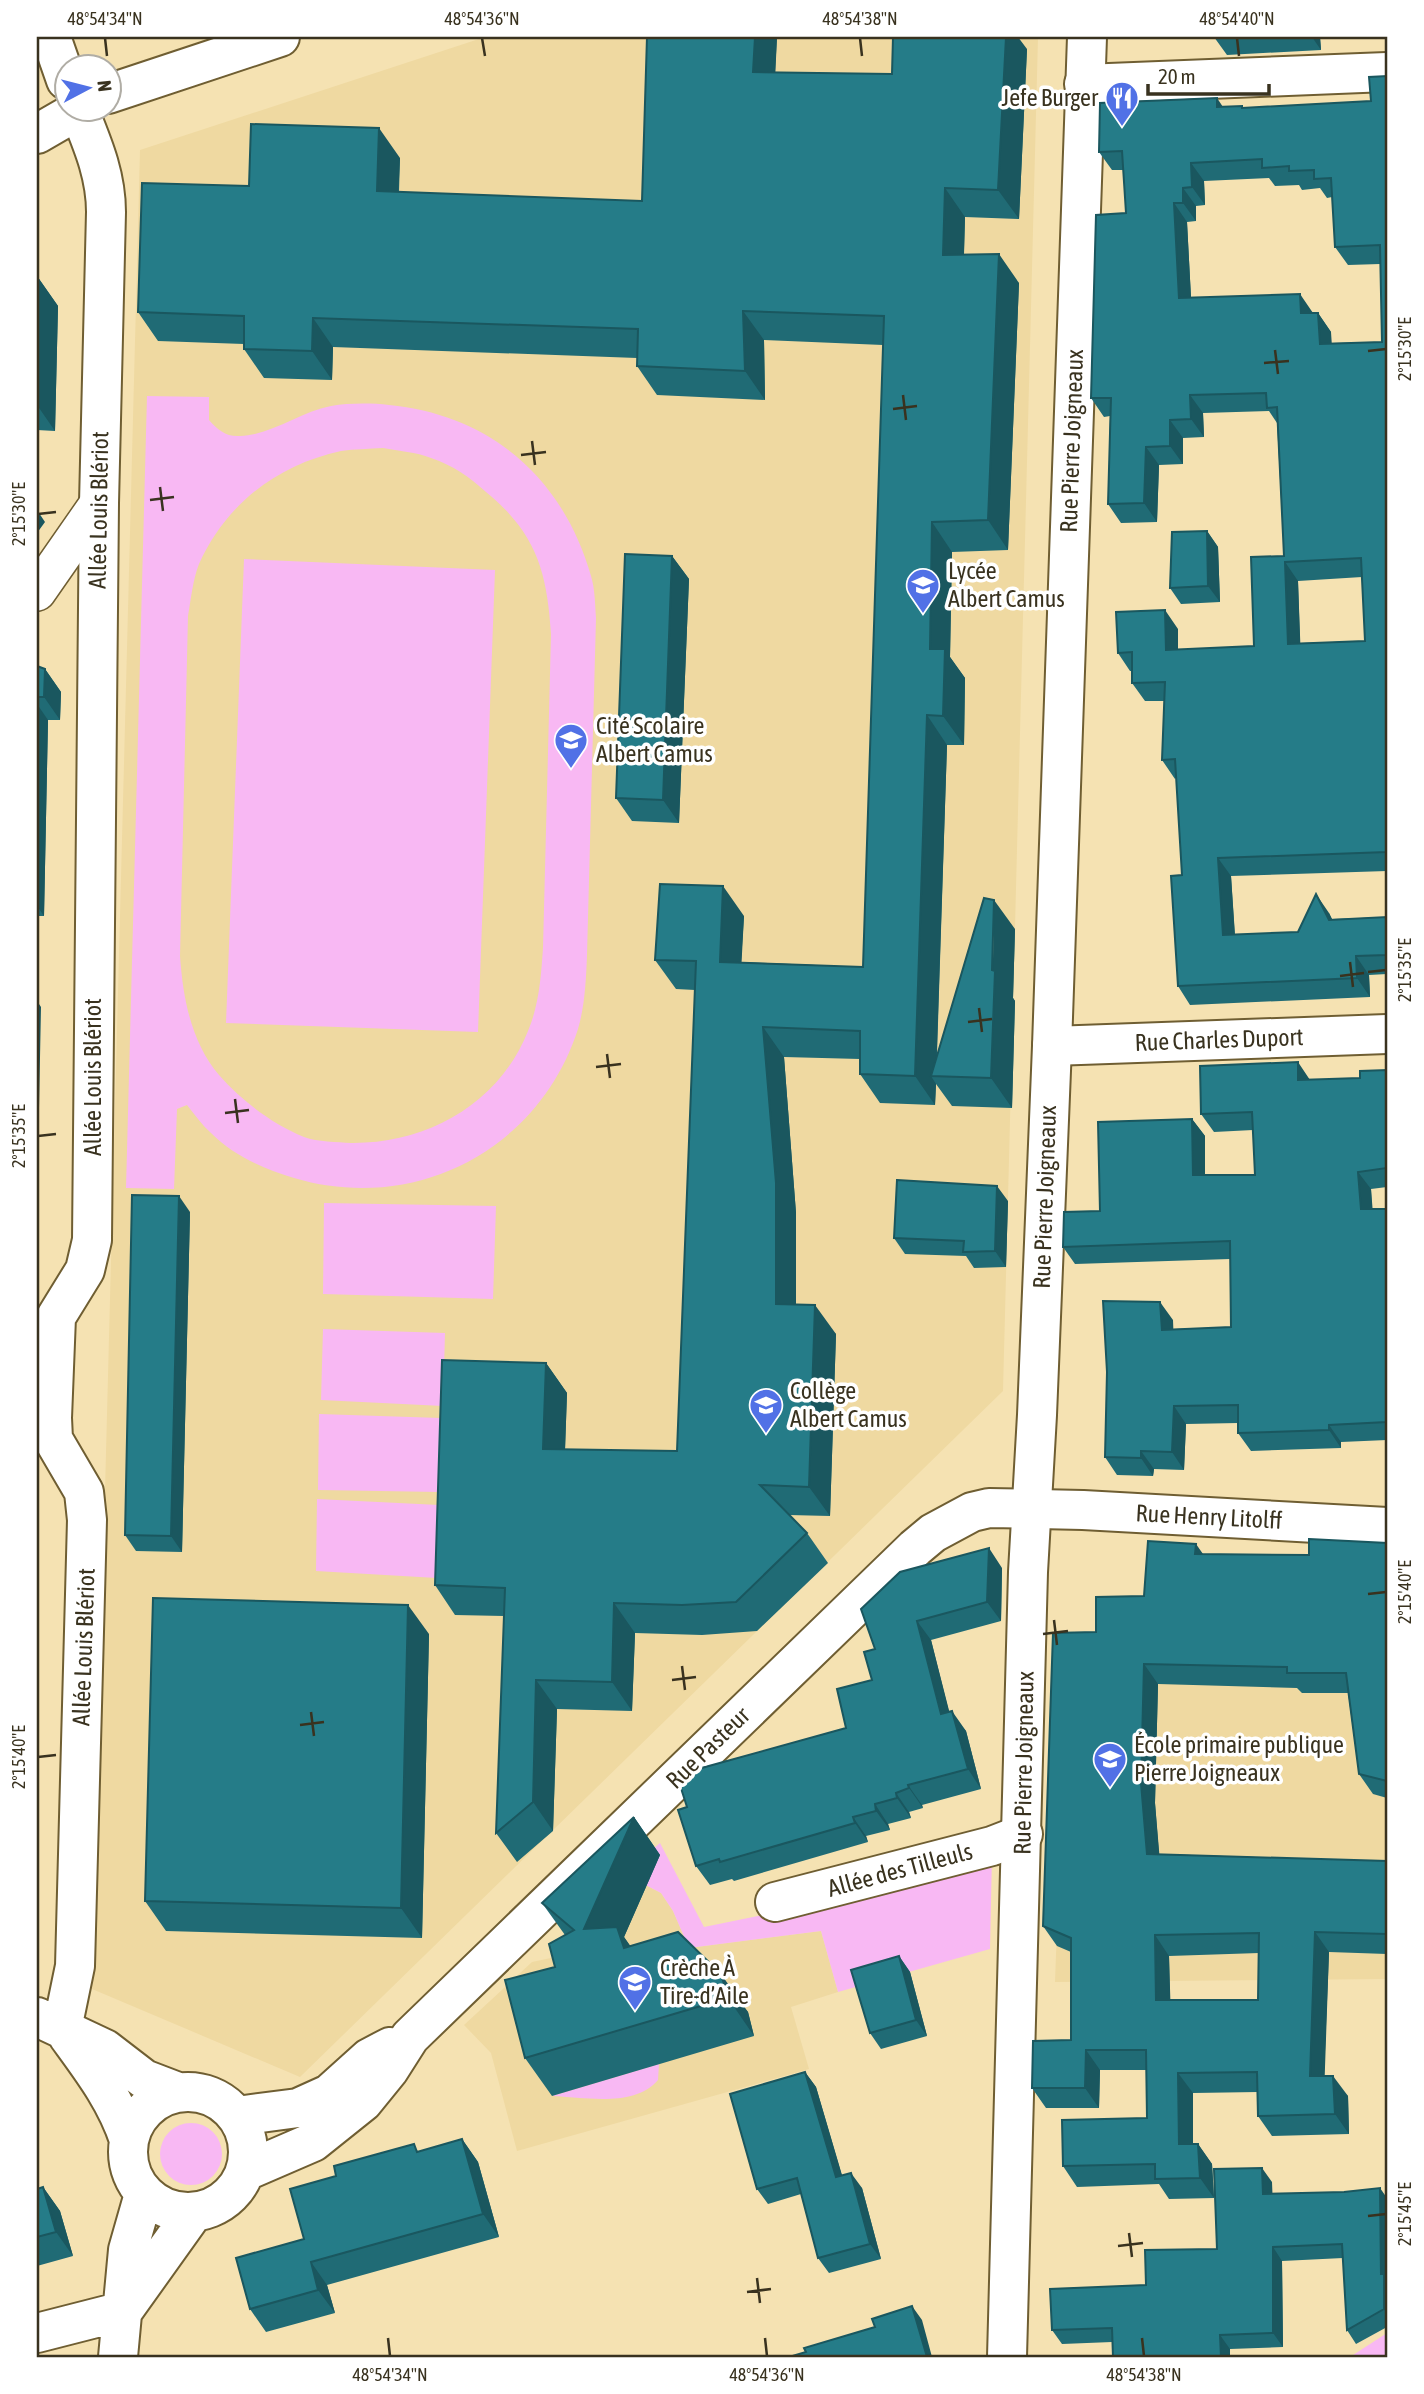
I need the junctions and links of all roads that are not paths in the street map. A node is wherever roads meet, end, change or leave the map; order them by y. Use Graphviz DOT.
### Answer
graph roads {
  1 [pos="280,37"];
  2 [pos="1087,37"];
  3 [pos="1387,72"];
  4 [pos="1084,84"];
  5 [pos="122,87"];
  6 [pos="53,122"];
  7 [pos="89,122"];
  8 [pos="37,134"];
  9 [pos="99,503"];
  10 [pos="37,592"];
  11 [pos="1387,1034"];
  12 [pos="1052,1046"];
  13 [pos="45,1443"];
  14 [pos="1032,1508"];
  15 [pos="1387,1527"];
  16 [pos="1023,1834"];
  17 [pos="775,1902"];
  18 [pos="49,2023"];
  19 [pos="410,2036"];
  20 [pos="178,2092"];
  21 [pos="237,2116"];
  22 [pos="129,2140"];
  23 [pos="246,2171"];
  24 [pos="144,2194"];
  25 [pos="193,2213"];
  26 [pos="123,2311"];
  27 [pos="37,2333"];
  28 [pos="118,2357"];
  29 [pos="1007,2357"];
  1 -- 5 [label="street"];
  2 -- 4 [label="street, Rue Pierre Joigneaux"];
  3 -- 4 [label="street"];
  4 -- 12 [label="street, Rue Pierre Joigneaux"];
  6 -- 8 [label="street"];
  7 -- 9 [label="street, Allée Louis Blériot"];
  9 -- 10 [label="street"];
  9 -- 13 [label="street, Allée Louis Blériot"];
  11 -- 12 [label="street, Rue Charles Duport"];
  12 -- 14 [label="street, Rue Pierre Joigneaux"];
  13 -- 18 [label="street, Allée Louis Blériot"];
  14 -- 15 [label="street, Rue Henry Litolff"];
  14 -- 16 [label="street, Rue Pierre Joigneaux"];
  14 -- 19 [label="street, Rue Pasteur"];
  16 -- 17 [label="street, Allée des Tilleuls"];
  16 -- 29 [label="street, Rue Pierre Joigneaux"];
  18 -- 20 [label="street"];
  18 -- 22 [label="street"];
  19 -- 21 [label="street, Rue Pasteur"];
  19 -- 23 [label="street, Rue Pasteur"];
  20 -- 21 [label="street"];
  20 -- 22 [label="street"];
  21 -- 23 [label="street"];
  22 -- 24 [label="street"];
  23 -- 25 [label="street"];
  24 -- 25 [label="street"];
  24 -- 26 [label="street"];
  25 -- 26 [label="street"];
  26 -- 27 [label="street"];
  26 -- 28 [label="street"];
}
